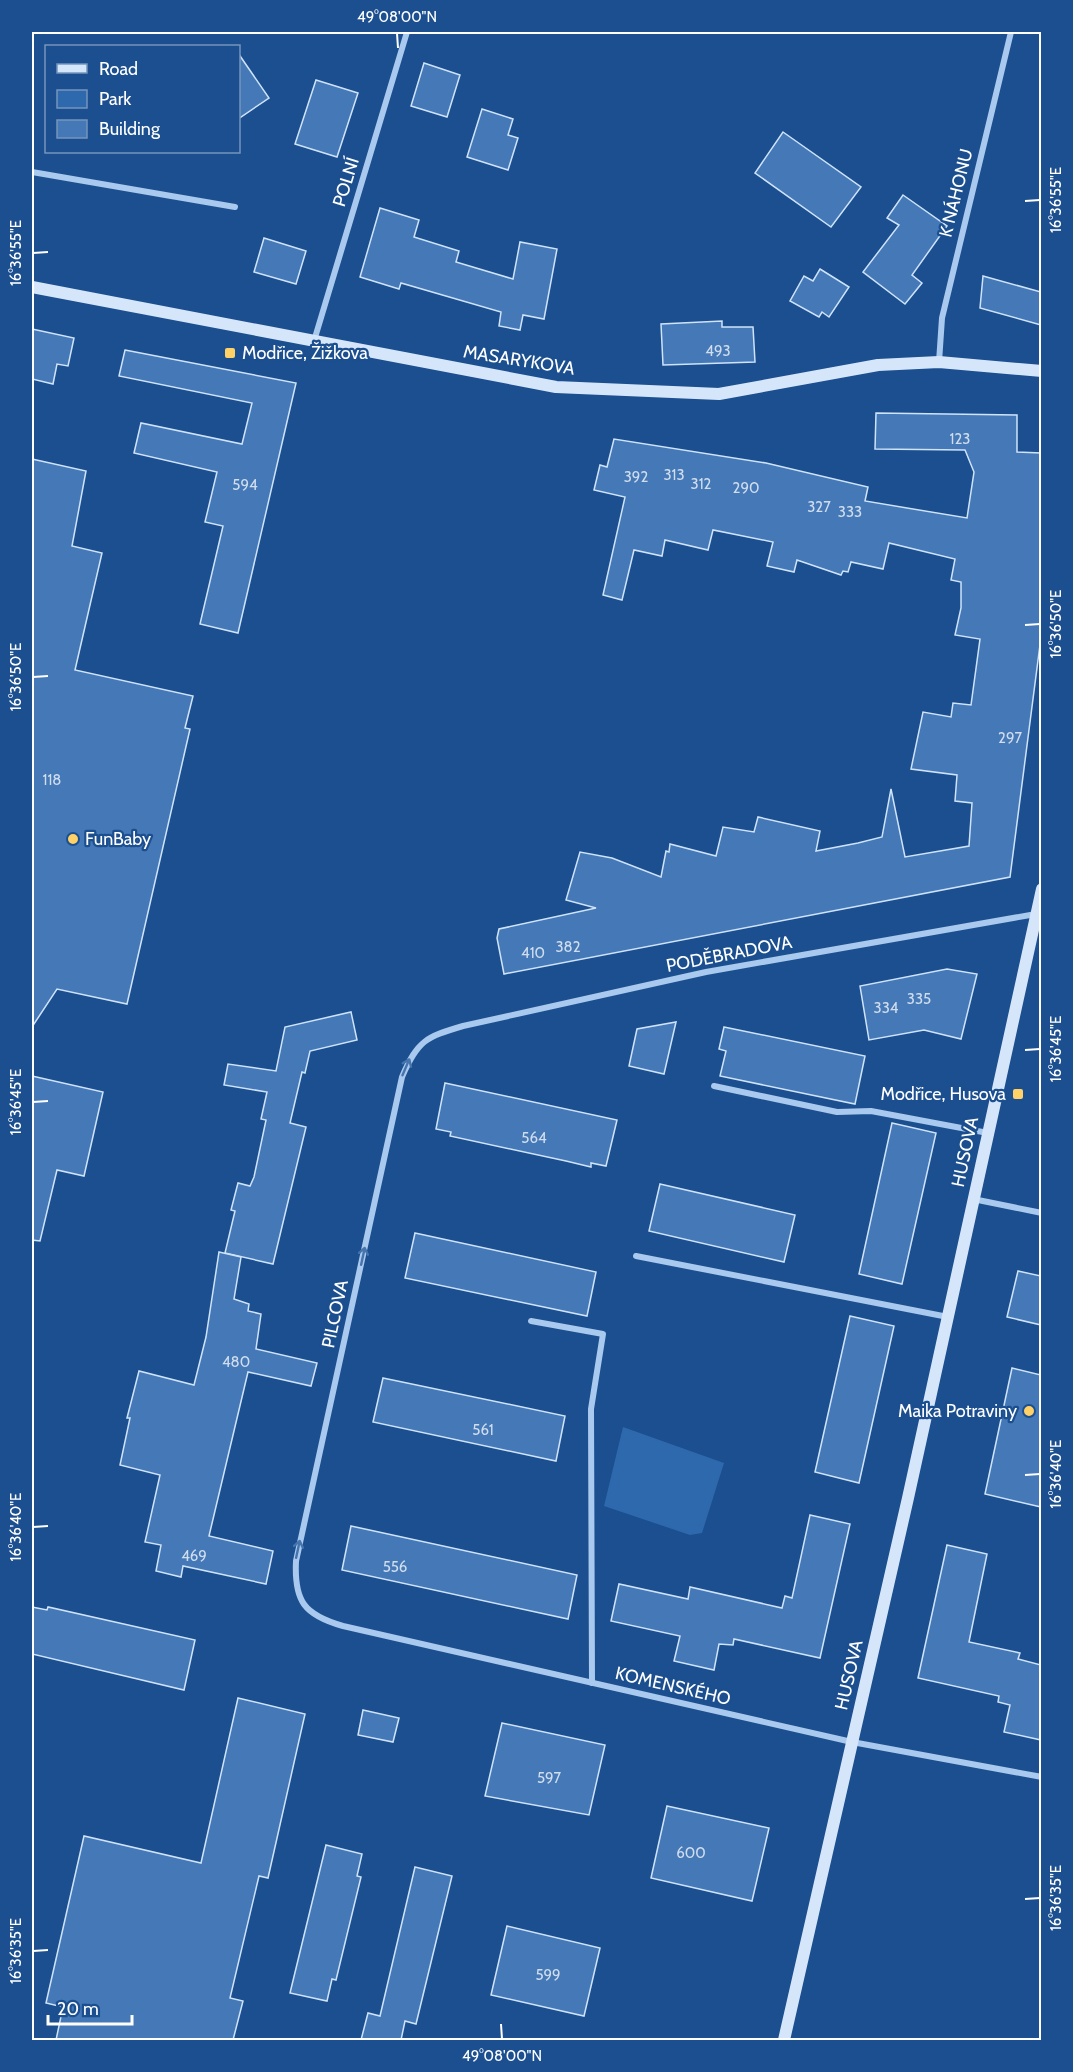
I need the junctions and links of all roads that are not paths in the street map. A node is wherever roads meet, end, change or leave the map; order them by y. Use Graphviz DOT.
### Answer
graph roads {
  1 [pos="406,32"];
  2 [pos="1011,32"];
  3 [pos="32,172"];
  4 [pos="235,207"];
  5 [pos="32,287"];
  6 [pos="314,341"];
  7 [pos="939,362"];
  8 [pos="1041,371"];
  9 [pos="1041,889"];
  10 [pos="1036,914"];
  11 [pos="430,1036"];
  12 [pos="714,1086"];
  13 [pos="988,1133"];
  14 [pos="973,1199"];
  15 [pos="1041,1213"];
  16 [pos="636,1256"];
  17 [pos="948,1317"];
  18 [pos="531,1321"];
  19 [pos="304,1606"];
  20 [pos="592,1683"];
  21 [pos="852,1742"];
  22 [pos="1041,1777"];
  23 [pos="783,2040"];
  1 -- 6 [label="street, POLNÍ"];
  2 -- 7 [label="street, K NÁHONU"];
  3 -- 4 [label="street"];
  5 -- 6 [label="street, MASARYKOVA"];
  6 -- 7 [label="street, MASARYKOVA"];
  7 -- 8 [label="street, MASARYKOVA"];
  9 -- 10 [label="street, HUSOVA"];
  10 -- 11 [label="street, PODĚBRADOVA"];
  10 -- 13 [label="street, HUSOVA"];
  19 -- 11 [label="street, PILCOVA, one-way"];
  12 -- 13 [label="street"];
  13 -- 14 [label="street, HUSOVA"];
  14 -- 15 [label="street"];
  14 -- 17 [label="street, HUSOVA"];
  16 -- 17 [label="street"];
  17 -- 21 [label="street, HUSOVA"];
  18 -- 20 [label="street"];
  19 -- 20 [label="street, KOMENSKÉHO"];
  20 -- 21 [label="street, KOMENSKÉHO"];
  21 -- 22 [label="street, KOMENSKÉHO"];
  21 -- 23 [label="street, HUSOVA"];
}
